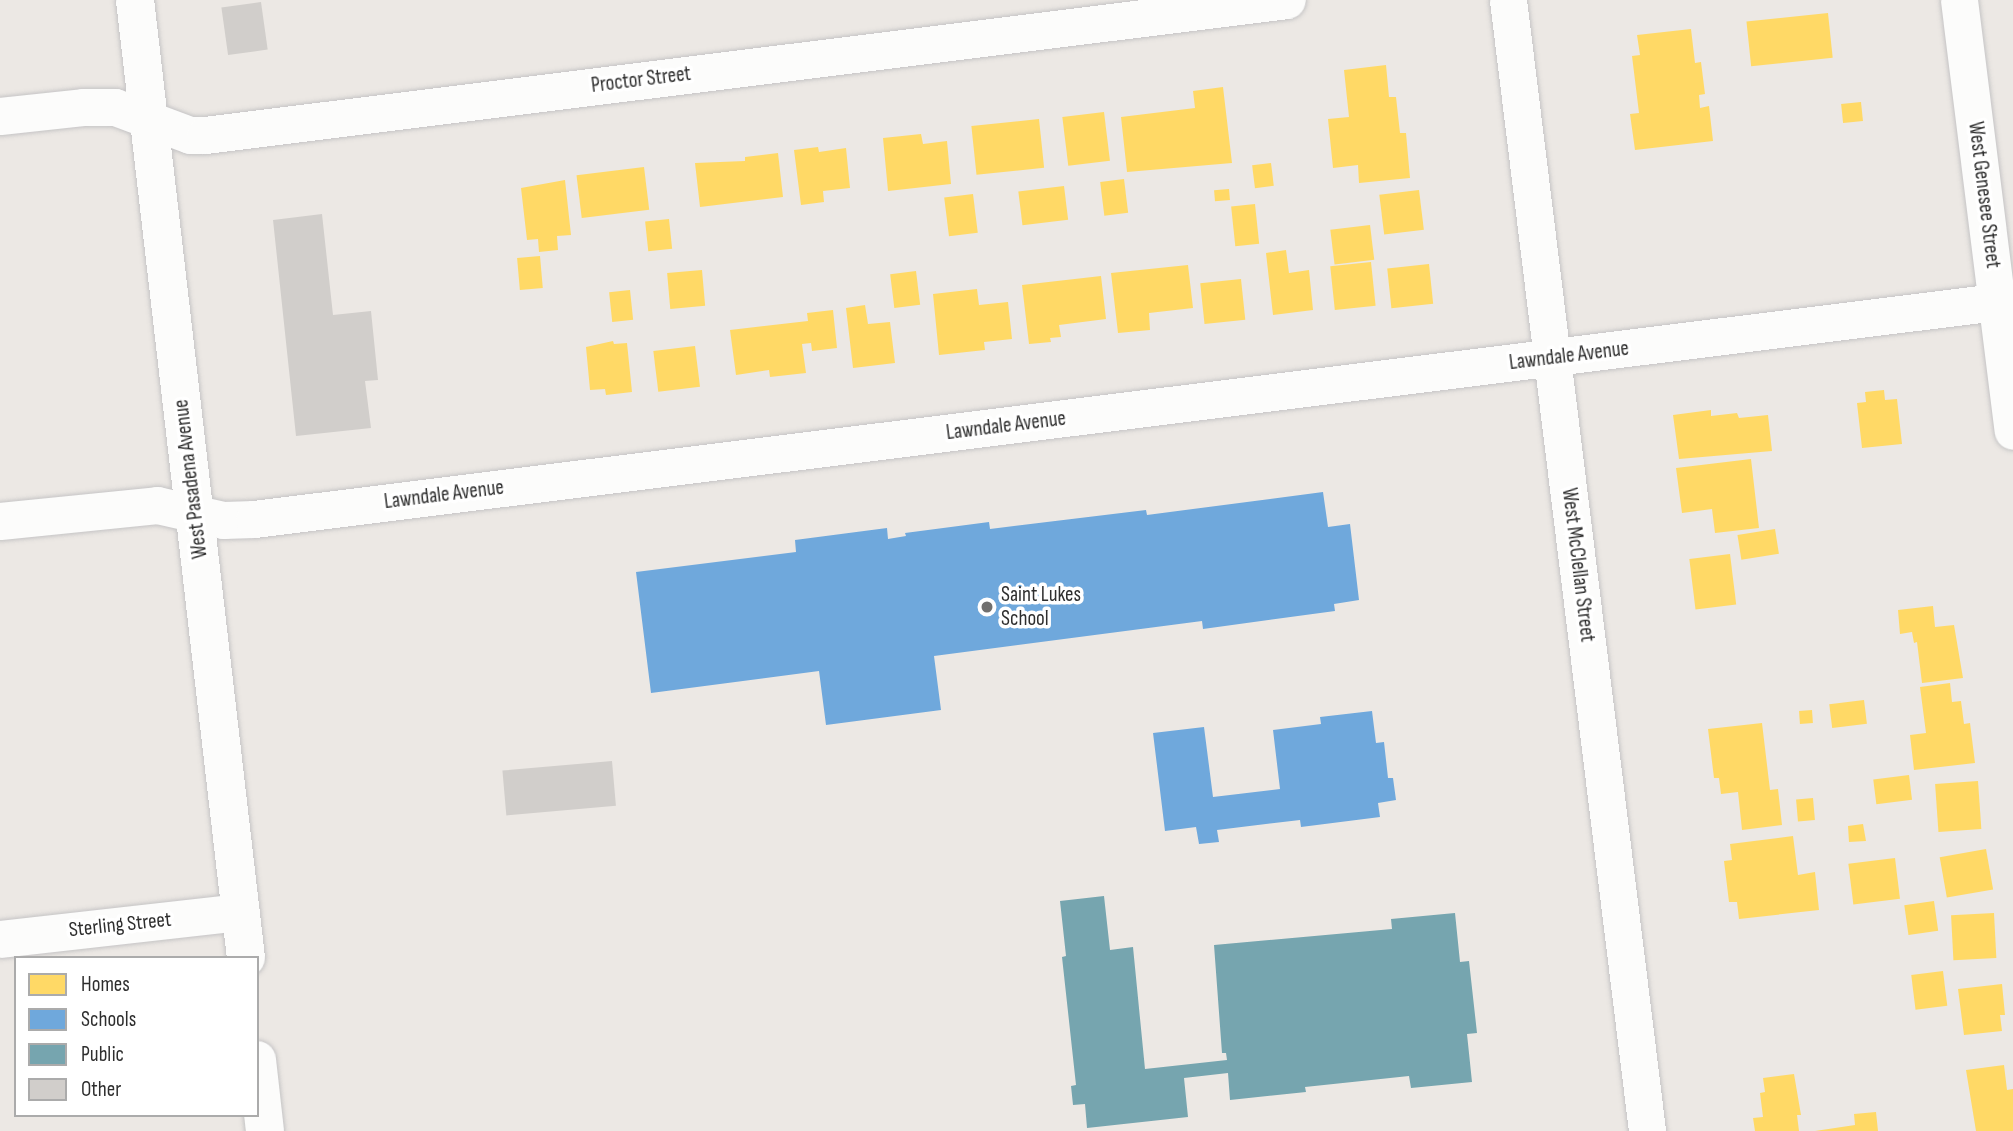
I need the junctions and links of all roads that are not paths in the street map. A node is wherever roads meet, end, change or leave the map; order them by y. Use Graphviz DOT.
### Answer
graph roads {
  1 [pos="135,0"];
  2 [pos="1287,0"];
  3 [pos="1508,0"];
  4 [pos="1959,0"];
  5 [pos="0,116"];
  6 [pos="149,117"];
  7 [pos="2005,301"];
  8 [pos="1552,358"];
  9 [pos="2013,431"];
  10 [pos="194,513"];
  11 [pos="0,521"];
  12 [pos="240,912"];
  13 [pos="0,939"];
  14 [pos="246,956"];
  15 [pos="259,1078"];
  16 [pos="265,1131"];
  17 [pos="1647,1131"];
  1 -- 6 [label="street, West Pasadena Avenue"];
  2 -- 6 [label="street, Proctor Street"];
  3 -- 8 [label="street, West McClellan Street"];
  4 -- 7 [label="street, West Genesee Street"];
  5 -- 6 [label="street, Proctor Street"];
  6 -- 10 [label="street, West Pasadena Avenue"];
  7 -- 8 [label="street, Lawndale Avenue"];
  7 -- 9 [label="street, West Genesee Street"];
  8 -- 10 [label="street, Lawndale Avenue"];
  8 -- 17 [label="street, West McClellan Street"];
  10 -- 11 [label="street, Lawndale Avenue"];
  10 -- 12 [label="street, West Pasadena Avenue"];
  12 -- 13 [label="street, Sterling Street"];
  12 -- 14 [label="street, West Pasadena Avenue"];
  15 -- 16 [label="street"];
}
